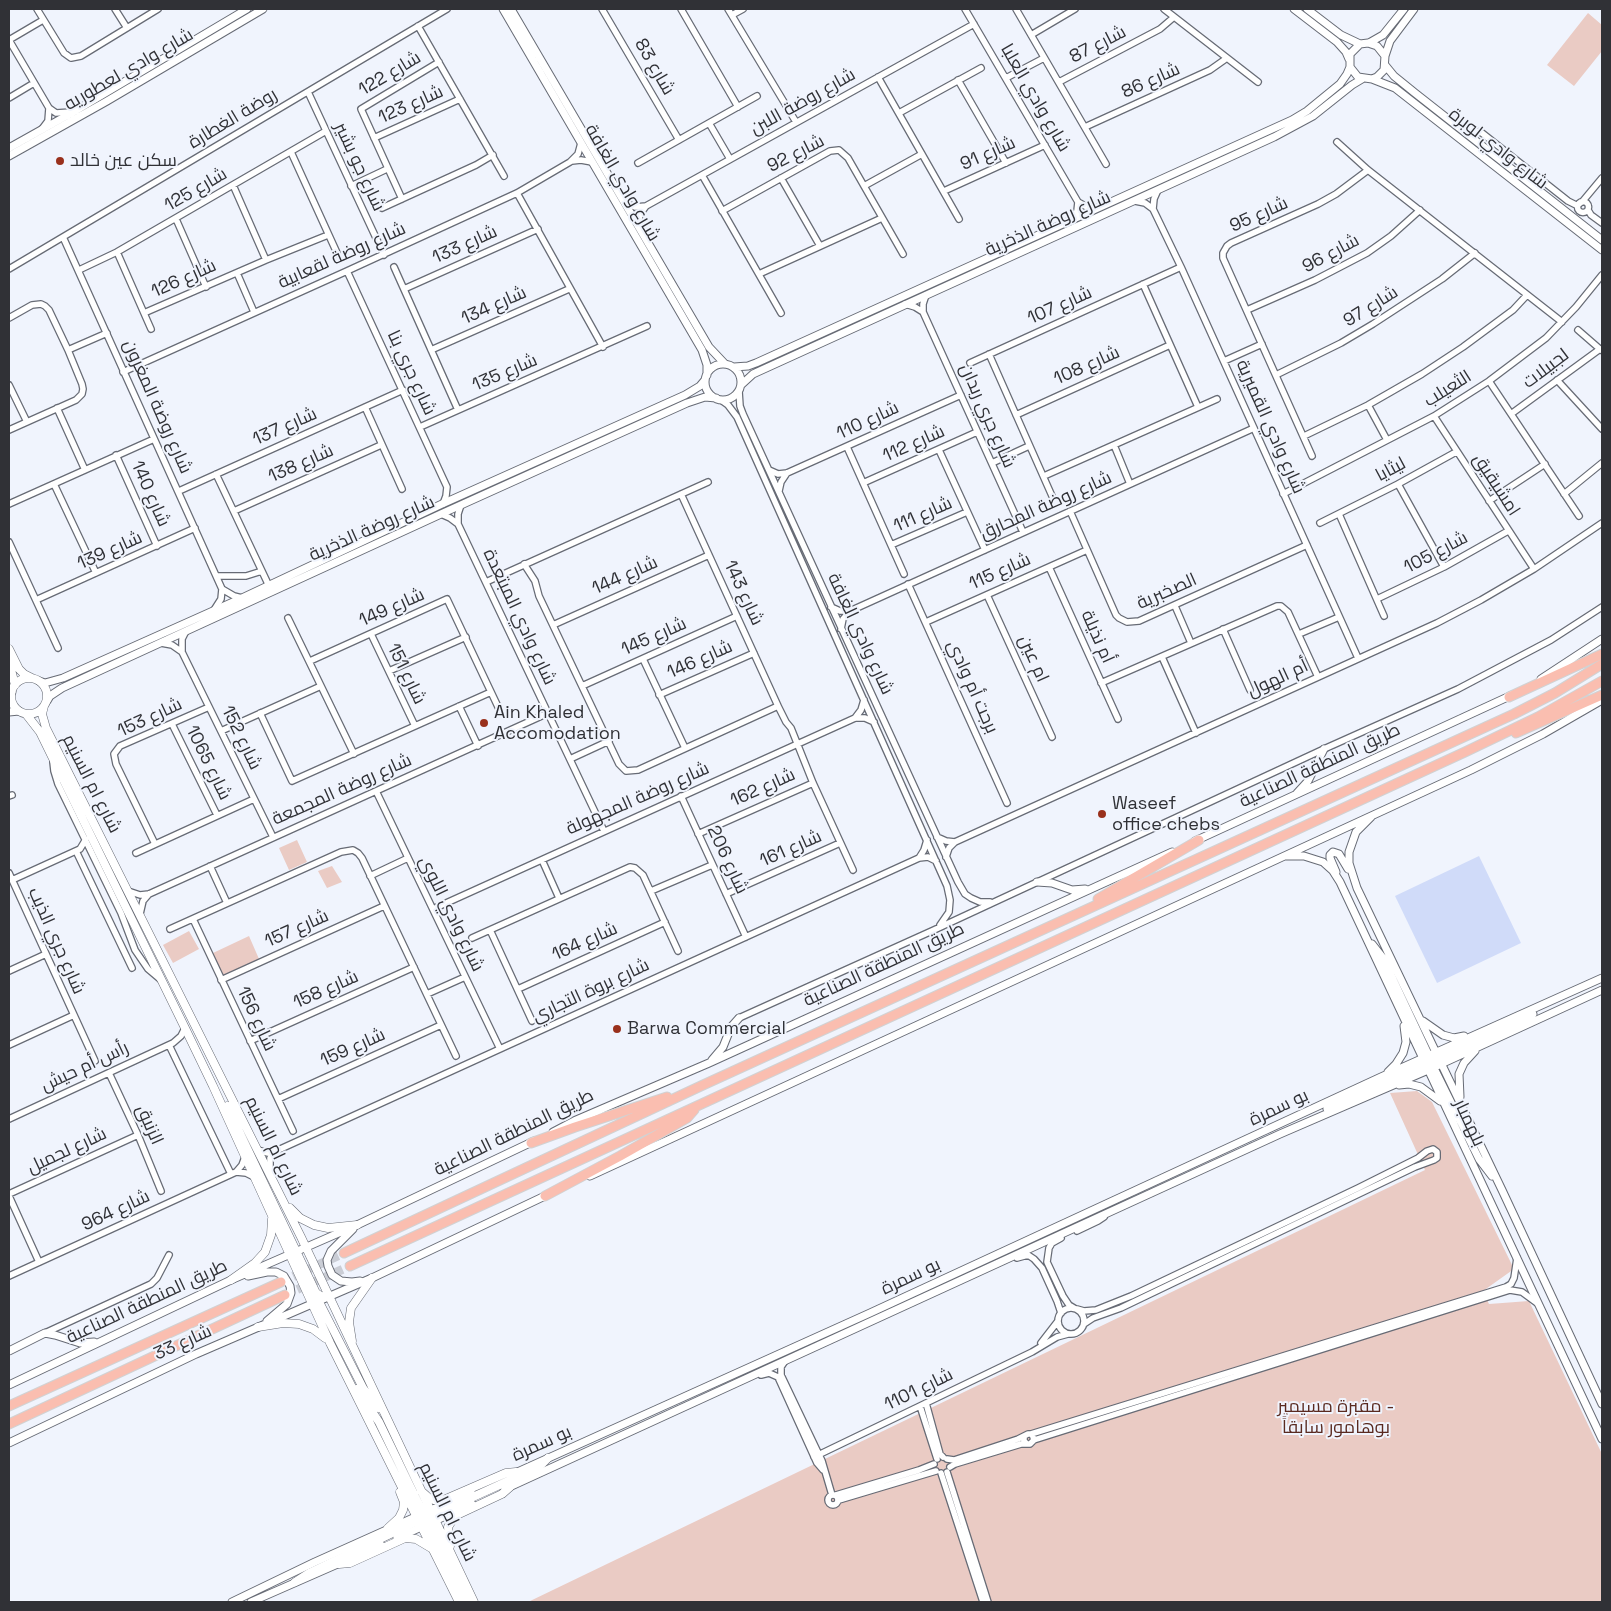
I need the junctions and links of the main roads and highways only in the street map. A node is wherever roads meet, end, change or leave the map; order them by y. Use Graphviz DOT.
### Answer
graph roads {
  1 [pos="9,648"];
  2 [pos="1602,654"];
  3 [pos="9,662"];
  4 [pos="1602,664"];
  5 [pos="36,680"];
  6 [pos="1602,681"];
  7 [pos="11,690"];
  8 [pos="1602,695"];
  9 [pos="1509,698"];
  10 [pos="45,704"];
  11 [pos="23,712"];
  12 [pos="1465,752"];
  13 [pos="1199,840"];
  14 [pos="1071,916"];
  15 [pos="703,1085"];
  16 [pos="213,1086"];
  17 [pos="698,1106"];
  18 [pos="531,1143"];
  19 [pos="545,1196"];
  20 [pos="284,1203"];
  21 [pos="272,1216"];
  22 [pos="357,1225"];
  23 [pos="344,1253"];
  24 [pos="350,1266"];
  25 [pos="372,1278"];
  26 [pos="231,1280"];
  27 [pos="281,1282"];
  28 [pos="285,1295"];
  29 [pos="328,1297"];
  30 [pos="315,1303"];
  31 [pos="258,1328"];
  32 [pos="330,1343"];
  33 [pos="357,1357"];
  34 [pos="340,1365"];
  35 [pos="9,1406"];
  36 [pos="385,1414"];
  37 [pos="9,1424"];
  38 [pos="386,1456"];
  39 [pos="548,1458"];
  40 [pos="516,1472"];
  41 [pos="414,1479"];
  42 [pos="510,1487"];
  43 [pos="426,1518"];
  44 [pos="388,1528"];
  45 [pos="433,1550"];
  46 [pos="454,1560"];
  47 [pos="339,1564"];
  48 [pos="295,1582"];
  49 [pos="459,1602"];
  50 [pos="467,1602"];
  51 [pos="474,1602"];
  1 -- 5 [label="main road"];
  2 -- 9 [label="highway"];
  3 -- 7 [label="main road"];
  4 -- 14 [label="highway, طريق المنطقة الصناعية"];
  5 -- 7 [label="main road"];
  5 -- 10 [label="main road"];
  6 -- 12 [label="highway"];
  7 -- 11 [label="main road"];
  8 -- 12 [label="highway"];
  10 -- 11 [label="main road"];
  10 -- 20 [label="main road, شارع ام السنيم"];
  11 -- 16 [label="main road, شارع ام السنيم"];
  12 -- 17 [label="highway"];
  13 -- 14 [label="highway"];
  14 -- 15 [label="highway, طريق المنطقة الصناعية"];
  15 -- 18 [label="highway"];
  15 -- 23 [label="highway, طريق المنطقة الصناعية"];
  16 -- 21 [label="main road, شارع ام السنيم"];
  16 -- 29 [label="main road"];
  17 -- 19 [label="highway"];
  17 -- 24 [label="highway"];
  20 -- 22 [label="main road"];
  20 -- 29 [label="main road, شارع ام السنيم"];
  21 -- 26 [label="main road"];
  21 -- 30 [label="main road, شارع ام السنيم"];
  25 -- 33 [label="main road"];
  27 -- 35 [label="highway, شارع 33"];
  28 -- 37 [label="highway, شارع 33"];
  29 -- 33 [label="main road, شارع ام السنيم"];
  30 -- 32 [label="main road, شارع ام السنيم"];
  30 -- 36 [label="main road"];
  31 -- 32 [label="main road"];
  32 -- 34 [label="main road, شارع ام السنيم"];
  33 -- 36 [label="main road, شارع ام السنيم"];
  34 -- 38 [label="main road, شارع ام السنيم"];
  34 -- 43 [label="main road"];
  36 -- 41 [label="main road, شارع ام السنيم"];
  38 -- 43 [label="main road, شارع ام السنيم"];
  38 -- 44 [label="main road"];
  39 -- 43 [label="main road"];
  40 -- 41 [label="main road"];
  41 -- 43 [label="main road, شارع ام السنيم"];
  42 -- 46 [label="main road"];
  43 -- 45 [label="main road, شارع ام السنيم"];
  43 -- 46 [label="main road, شارع ام السنيم"];
  43 -- 48 [label="main road"];
  43 -- 50 [label="main road"];
  45 -- 47 [label="main road"];
  45 -- 49 [label="main road, شارع ام السنيم"];
  46 -- 51 [label="main road, شارع ام السنيم"];
}
